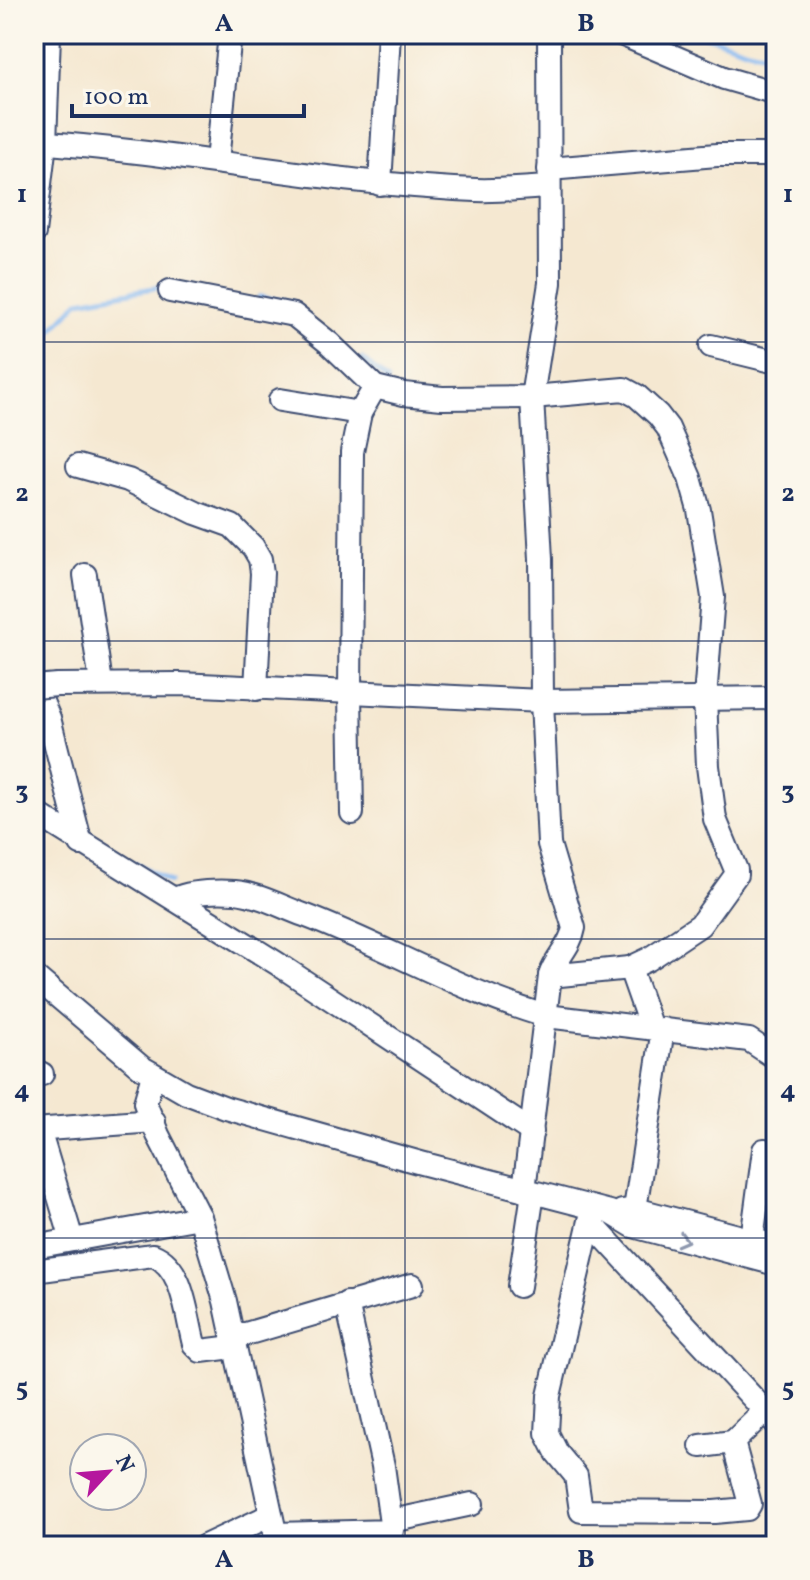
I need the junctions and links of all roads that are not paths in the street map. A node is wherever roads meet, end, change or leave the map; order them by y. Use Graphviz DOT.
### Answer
graph roads {
  1 [pos="49,34"];
  2 [pos="230,34"];
  3 [pos="389,34"];
  4 [pos="621,34"];
  5 [pos="544,35"];
  6 [pos="776,93"];
  7 [pos="40,143"];
  8 [pos="776,155"];
  9 [pos="217,161"];
  10 [pos="549,178"];
  11 [pos="380,184"];
  12 [pos="34,233"];
  13 [pos="170,291"];
  14 [pos="711,346"];
  15 [pos="776,362"];
  16 [pos="375,387"];
  17 [pos="532,397"];
  18 [pos="280,400"];
  19 [pos="360,413"];
  20 [pos="78,466"];
  21 [pos="85,575"];
  22 [pos="101,683"];
  23 [pos="34,685"];
  24 [pos="256,689"];
  25 [pos="350,692"];
  26 [pos="705,698"];
  27 [pos="776,698"];
  28 [pos="542,701"];
  29 [pos="34,812"];
  30 [pos="352,813"];
  31 [pos="81,844"];
  32 [pos="175,899"];
  33 [pos="630,968"];
  34 [pos="550,976"];
  35 [pos="36,983"];
  36 [pos="546,1016"];
  37 [pos="657,1028"];
  38 [pos="776,1039"];
  39 [pos="749,1040"];
  40 [pos="776,1058"];
  41 [pos="153,1075"];
  42 [pos="178,1089"];
  43 [pos="154,1121"];
  44 [pos="37,1130"];
  45 [pos="532,1132"];
  46 [pos="764,1150"];
  47 [pos="528,1191"];
  48 [pos="635,1209"];
  49 [pos="598,1214"];
  50 [pos="200,1217"];
  51 [pos="752,1239"];
  52 [pos="72,1240"];
  53 [pos="776,1246"];
  54 [pos="34,1247"];
  55 [pos="776,1264"];
  56 [pos="34,1271"];
  57 [pos="412,1285"];
  58 [pos="519,1286"];
  59 [pos="347,1303"];
  60 [pos="232,1342"];
  61 [pos="771,1417"];
  62 [pos="733,1442"];
  63 [pos="701,1446"];
  64 [pos="472,1504"];
  65 [pos="392,1521"];
  66 [pos="275,1532"];
  67 [pos="205,1546"];
  1 -- 7 [label="street"];
  2 -- 9 [label="street"];
  3 -- 11 [label="street"];
  4 -- 6 [label="street"];
  5 -- 10 [label="street"];
  7 -- 9 [label="street"];
  7 -- 12 [label="street"];
  8 -- 10 [label="street"];
  9 -- 11 [label="street"];
  10 -- 11 [label="street"];
  10 -- 17 [label="street"];
  13 -- 16 [label="street"];
  14 -- 15 [label="street"];
  16 -- 17 [label="street"];
  16 -- 19 [label="street"];
  17 -- 26 [label="street"];
  17 -- 28 [label="street"];
  18 -- 19 [label="street"];
  19 -- 25 [label="street"];
  20 -- 24 [label="street"];
  21 -- 22 [label="street"];
  22 -- 23 [label="street, bridge"];
  22 -- 24 [label="street"];
  23 -- 31 [label="street"];
  24 -- 25 [label="street"];
  25 -- 28 [label="street"];
  25 -- 30 [label="street"];
  26 -- 27 [label="street"];
  26 -- 28 [label="street"];
  26 -- 33 [label="street"];
  28 -- 34 [label="street"];
  29 -- 31 [label="street"];
  31 -- 32 [label="street"];
  32 -- 36 [label="street"];
  32 -- 45 [label="street"];
  33 -- 34 [label="street"];
  33 -- 37 [label="street"];
  34 -- 36 [label="street"];
  35 -- 41 [label="street"];
  36 -- 37 [label="street"];
  36 -- 45 [label="street"];
  37 -- 39 [label="street"];
  37 -- 48 [label="street"];
  38 -- 39 [label="street"];
  39 -- 40 [label="street"];
  41 -- 42 [label="street"];
  41 -- 43 [label="street"];
  42 -- 43 [label="street"];
  42 -- 47 [label="street"];
  43 -- 44 [label="street"];
  43 -- 50 [label="street"];
  44 -- 52 [label="street"];
  45 -- 47 [label="street"];
  46 -- 51 [label="street"];
  47 -- 49 [label="street"];
  47 -- 58 [label="street"];
  48 -- 49 [label="street"];
  48 -- 51 [label="street"];
  49 -- 55 [label="street, one-way"];
  49 -- 61 [label="street"];
  49 -- 62 [label="street"];
  50 -- 52 [label="street"];
  50 -- 60 [label="street"];
  51 -- 53 [label="street"];
  52 -- 54 [label="street"];
  56 -- 60 [label="street"];
  57 -- 59 [label="street"];
  59 -- 60 [label="street"];
  59 -- 65 [label="street"];
  60 -- 66 [label="street"];
  61 -- 62 [label="street"];
  62 -- 63 [label="street"];
  64 -- 65 [label="street"];
  65 -- 66 [label="street"];
  66 -- 67 [label="street"];
}
